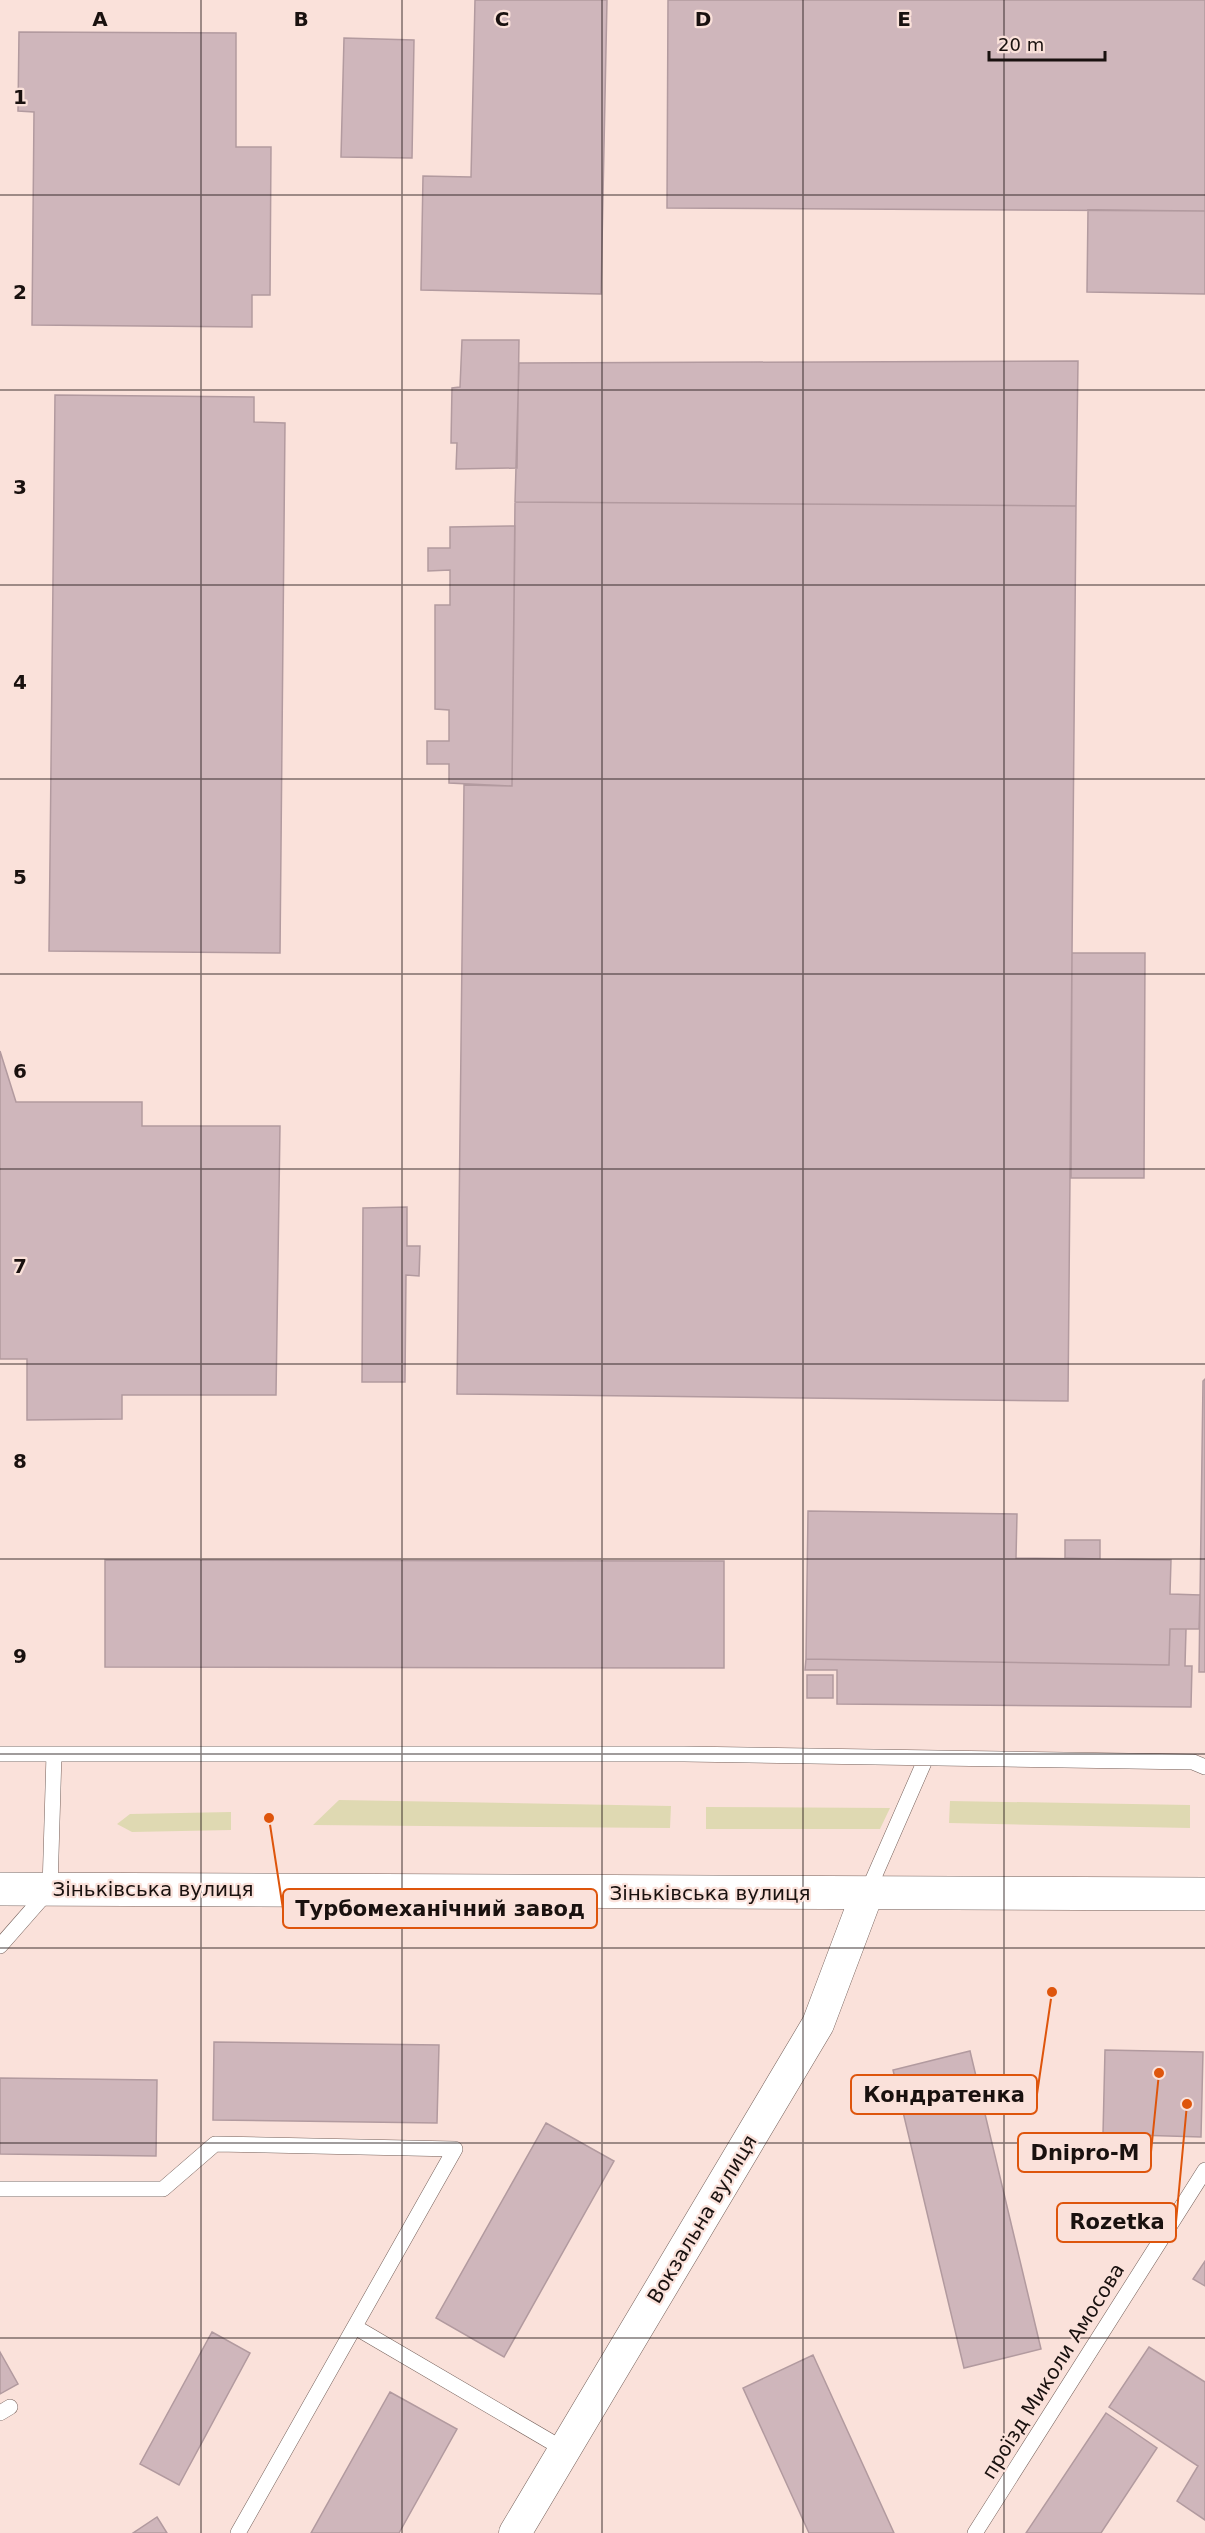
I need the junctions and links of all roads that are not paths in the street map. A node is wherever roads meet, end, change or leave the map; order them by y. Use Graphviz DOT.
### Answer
graph roads {
  1 [pos="0,1754"];
  2 [pos="54,1754"];
  3 [pos="926,1758"];
  4 [pos="1205,1767"];
  5 [pos="0,1889"];
  6 [pos="50,1889"];
  7 [pos="867,1894"];
  8 [pos="1205,1894"];
  9 [pos="0,1946"];
  10 [pos="1205,2170"];
  11 [pos="0,2188"];
  12 [pos="356,2327"];
  13 [pos="565,2450"];
  14 [pos="238,2533"];
  15 [pos="514,2533"];
  16 [pos="975,2533"];
  1 -- 2 [label="lane"];
  2 -- 3 [label="lane"];
  2 -- 6 [label="lane"];
  3 -- 4 [label="lane"];
  3 -- 7 [label="lane"];
  5 -- 6 [label="main road, Зіньківська вулиця"];
  6 -- 7 [label="main road, Зіньківська вулиця"];
  6 -- 9 [label="lane"];
  7 -- 8 [label="main road, Зіньківська вулиця"];
  7 -- 13 [label="street, Вокзальна вулиця"];
  10 -- 16 [label="lane, проїзд Миколи Амосова"];
  11 -- 12 [label="lane"];
  12 -- 13 [label="lane"];
  12 -- 14 [label="lane"];
  13 -- 15 [label="street, Вокзальна вулиця"];
}
